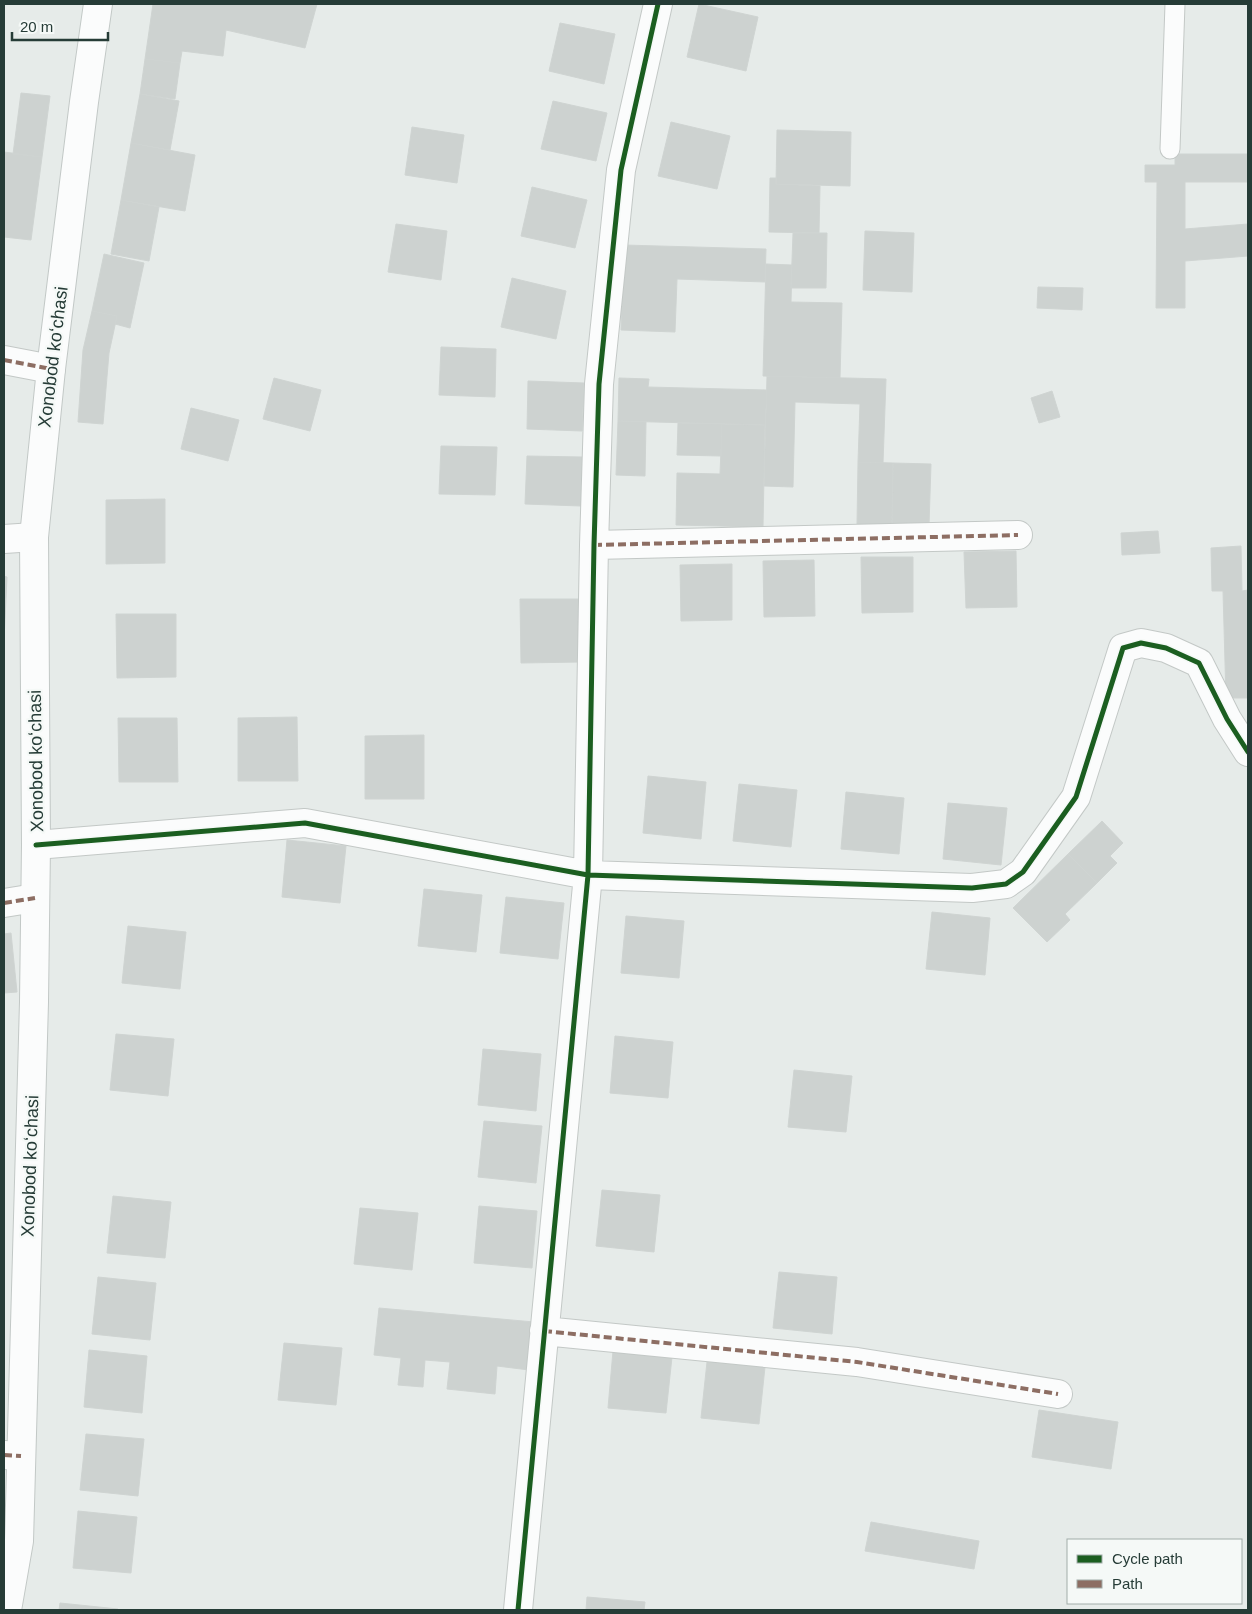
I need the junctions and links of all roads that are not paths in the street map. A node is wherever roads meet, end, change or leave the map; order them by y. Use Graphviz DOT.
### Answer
graph roads {
  1 [pos="98,4"];
  2 [pos="658,4"];
  3 [pos="1175,4"];
  4 [pos="1170,149"];
  5 [pos="4,360"];
  6 [pos="51,369"];
  7 [pos="1018,535"];
  8 [pos="34,537"];
  9 [pos="4,539"];
  10 [pos="594,545"];
  11 [pos="1248,752"];
  12 [pos="36,845"];
  13 [pos="588,875"];
  14 [pos="35,898"];
  15 [pos="4,902"];
  16 [pos="544,1331"];
  17 [pos="1058,1394"];
  18 [pos="13,1455"];
  19 [pos="7,1610"];
  20 [pos="518,1610"];
  1 -- 6 [label="street, Xonobod koʻchasi"];
  2 -- 10 [label="street"];
  3 -- 4 [label="lane"];
  5 -- 6 [label="street"];
  6 -- 8 [label="street, Xonobod koʻchasi"];
  7 -- 10 [label="street"];
  8 -- 9 [label="street"];
  8 -- 12 [label="street, Xonobod koʻchasi"];
  10 -- 13 [label="street"];
  11 -- 13 [label="street"];
  12 -- 13 [label="street"];
  12 -- 14 [label="street, Xonobod koʻchasi"];
  13 -- 16 [label="street"];
  14 -- 15 [label="street"];
  14 -- 18 [label="street, Xonobod koʻchasi"];
  16 -- 17 [label="street"];
  16 -- 20 [label="street"];
  18 -- 19 [label="street, Xonobod koʻchasi"];
}
